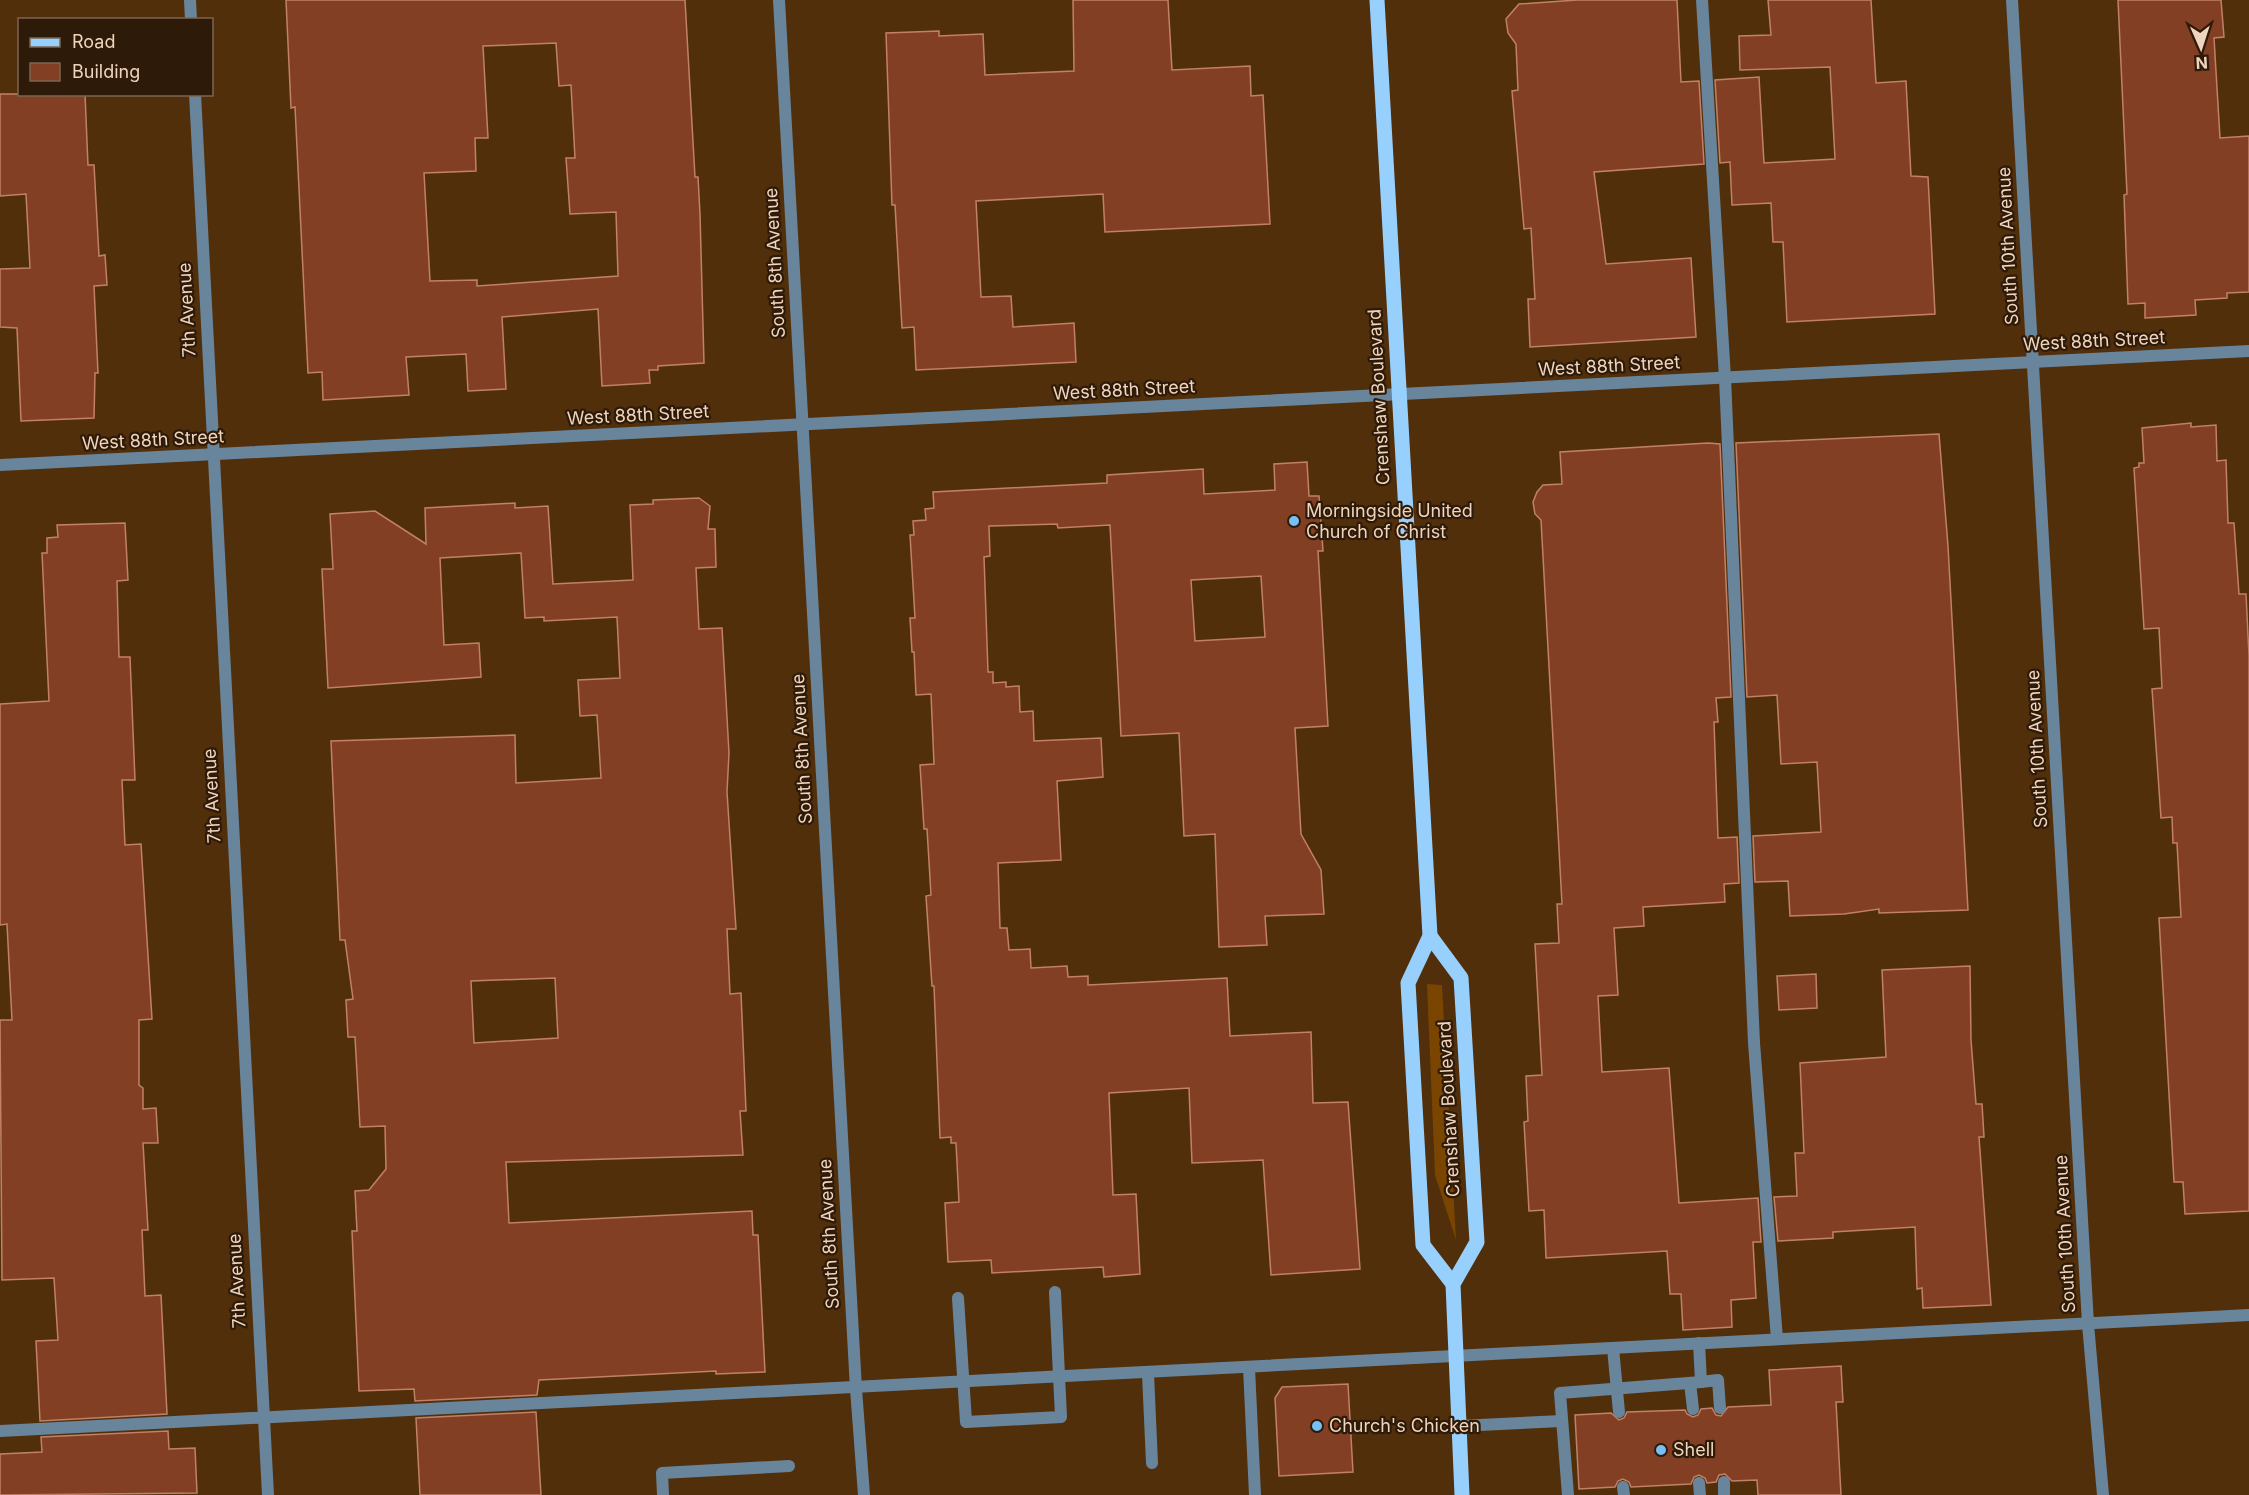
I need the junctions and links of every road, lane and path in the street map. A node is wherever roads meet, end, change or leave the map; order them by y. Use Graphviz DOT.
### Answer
graph roads {
  1 [pos="190,0"];
  2 [pos="779,0"];
  3 [pos="1377,0"];
  4 [pos="1702,0"];
  5 [pos="2012,0"];
  6 [pos="191,18"];
  7 [pos="195,96"];
  8 [pos="2249,351"];
  9 [pos="2032,362"];
  10 [pos="1725,378"];
  11 [pos="1398,394"];
  12 [pos="802,425"];
  13 [pos="213,455"];
  14 [pos="0,465"];
  15 [pos="1430,936"];
  16 [pos="1453,1284"];
  17 [pos="1056,1292"];
  18 [pos="958,1298"];
  19 [pos="2249,1315"];
  20 [pos="2088,1324"];
  21 [pos="1777,1339"];
  22 [pos="1699,1343"];
  23 [pos="1613,1348"];
  24 [pos="1456,1357"];
  25 [pos="1249,1368"];
  26 [pos="1148,1374"];
  27 [pos="1060,1378"];
  28 [pos="1696,1382"];
  29 [pos="963,1383"];
  30 [pos="1616,1388"];
  31 [pos="856,1389"];
  32 [pos="1720,1408"];
  33 [pos="1693,1409"];
  34 [pos="1619,1413"];
  35 [pos="262,1419"];
  36 [pos="1563,1421"];
  37 [pos="1459,1426"];
  38 [pos="0,1431"];
  39 [pos="1152,1463"];
  40 [pos="789,1466"];
  41 [pos="1724,1482"];
  42 [pos="268,1495"];
  43 [pos="663,1495"];
  44 [pos="864,1495"];
  45 [pos="1256,1495"];
  46 [pos="1462,1495"];
  47 [pos="1568,1495"];
  48 [pos="1724,1495"];
  49 [pos="2103,1495"];
  1 -- 6 [label="street"];
  2 -- 12 [label="street, South 8th Avenue"];
  3 -- 11 [label="main road, Crenshaw Boulevard"];
  4 -- 10 [label="street"];
  5 -- 9 [label="street, South 10th Avenue"];
  7 -- 13 [label="street, 7th Avenue"];
  8 -- 9 [label="street, West 88th Street"];
  9 -- 10 [label="street, West 88th Street"];
  9 -- 20 [label="street, South 10th Avenue"];
  10 -- 11 [label="street, West 88th Street"];
  10 -- 21 [label="street"];
  11 -- 12 [label="street, West 88th Street"];
  11 -- 15 [label="main road, Crenshaw Boulevard"];
  12 -- 13 [label="street, West 88th Street"];
  12 -- 31 [label="street, South 8th Avenue"];
  13 -- 14 [label="street, West 88th Street"];
  13 -- 35 [label="street, 7th Avenue"];
  15 -- 16 [label="main road, Crenshaw Boulevard"];
  15 -- 16 [label="main road, Crenshaw Boulevard"];
  16 -- 24 [label="main road"];
  17 -- 27 [label="street"];
  18 -- 29 [label="street"];
  19 -- 20 [label="street"];
  20 -- 21 [label="street"];
  20 -- 49 [label="street, South 10th Avenue"];
  21 -- 22 [label="street"];
  22 -- 23 [label="street"];
  22 -- 28 [label="street"];
  23 -- 24 [label="street"];
  23 -- 30 [label="street"];
  24 -- 25 [label="street"];
  24 -- 37 [label="main road"];
  25 -- 26 [label="street"];
  25 -- 45 [label="street"];
  26 -- 27 [label="street"];
  26 -- 39 [label="street"];
  27 -- 29 [label="street"];
  27 -- 29 [label="street"];
  28 -- 30 [label="street"];
  28 -- 32 [label="street"];
  28 -- 33 [label="street"];
  29 -- 31 [label="street"];
  30 -- 34 [label="street"];
  30 -- 36 [label="street"];
  31 -- 35 [label="street"];
  31 -- 44 [label="street, South 8th Avenue"];
  35 -- 38 [label="street"];
  35 -- 42 [label="street, 7th Avenue"];
  36 -- 37 [label="street"];
  36 -- 47 [label="street"];
  37 -- 46 [label="main road"];
  40 -- 43 [label="street"];
  41 -- 48 [label="street"];
}
